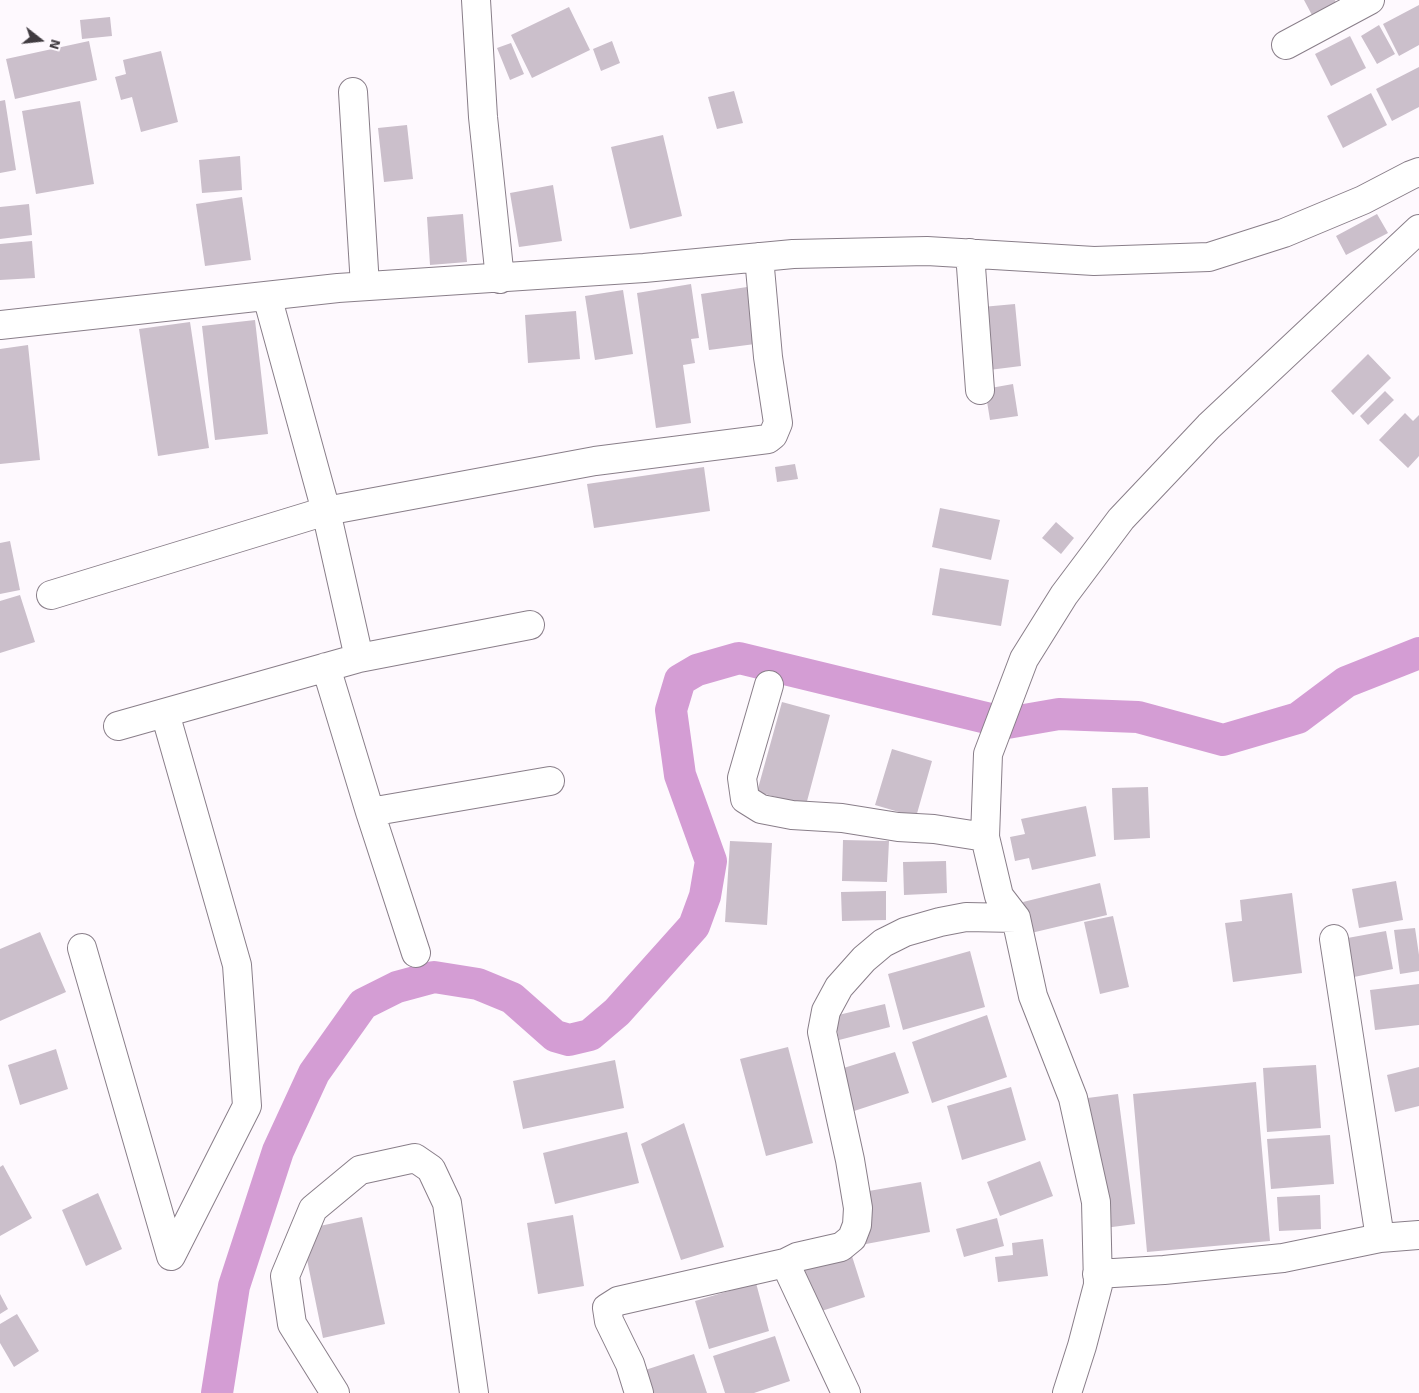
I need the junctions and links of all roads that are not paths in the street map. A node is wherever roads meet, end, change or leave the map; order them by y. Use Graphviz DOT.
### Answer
graph roads {
  1 [pos="476,0"];
  2 [pos="1370,0"];
  3 [pos="1286,45"];
  4 [pos="353,92"];
  5 [pos="1419,172"];
  6 [pos="1419,229"];
  7 [pos="970,254"];
  8 [pos="759,257"];
  9 [pos="500,278"];
  10 [pos="365,286"];
  11 [pos="267,296"];
  12 [pos="0,325"];
  13 [pos="980,390"];
  14 [pos="326,510"];
  15 [pos="51,595"];
  16 [pos="530,625"];
  17 [pos="359,658"];
  18 [pos="326,667"];
  19 [pos="769,685"];
  20 [pos="165,713"];
  21 [pos="118,726"];
  22 [pos="550,781"];
  23 [pos="370,812"];
  24 [pos="985,838"];
  25 [pos="1016,918"];
  26 [pos="1334,939"];
  27 [pos="82,948"];
  28 [pos="416,952"];
  29 [pos="1419,1235"];
  30 [pos="1380,1238"];
  31 [pos="785,1263"];
  32 [pos="1098,1274"];
  33 [pos="335,1393"];
  34 [pos="474,1393"];
  35 [pos="639,1393"];
  36 [pos="846,1393"];
  37 [pos="1067,1393"];
  1 -- 9 [label="street"];
  2 -- 3 [label="street"];
  4 -- 10 [label="street"];
  5 -- 7 [label="street"];
  6 -- 24 [label="street"];
  7 -- 8 [label="street"];
  7 -- 13 [label="street"];
  8 -- 9 [label="street"];
  8 -- 14 [label="street"];
  9 -- 10 [label="street"];
  10 -- 11 [label="street"];
  11 -- 12 [label="street"];
  11 -- 14 [label="street"];
  14 -- 15 [label="street"];
  14 -- 17 [label="street"];
  16 -- 17 [label="street"];
  17 -- 18 [label="street"];
  18 -- 20 [label="street"];
  18 -- 23 [label="street"];
  19 -- 24 [label="street"];
  20 -- 21 [label="street"];
  20 -- 27 [label="street"];
  22 -- 23 [label="street"];
  23 -- 28 [label="street"];
  24 -- 25 [label="street"];
  25 -- 31 [label="street"];
  25 -- 32 [label="street"];
  26 -- 30 [label="street"];
  29 -- 30 [label="street"];
  30 -- 32 [label="street"];
  31 -- 35 [label="street"];
  31 -- 36 [label="street"];
  32 -- 37 [label="street"];
  33 -- 34 [label="street"];
}
